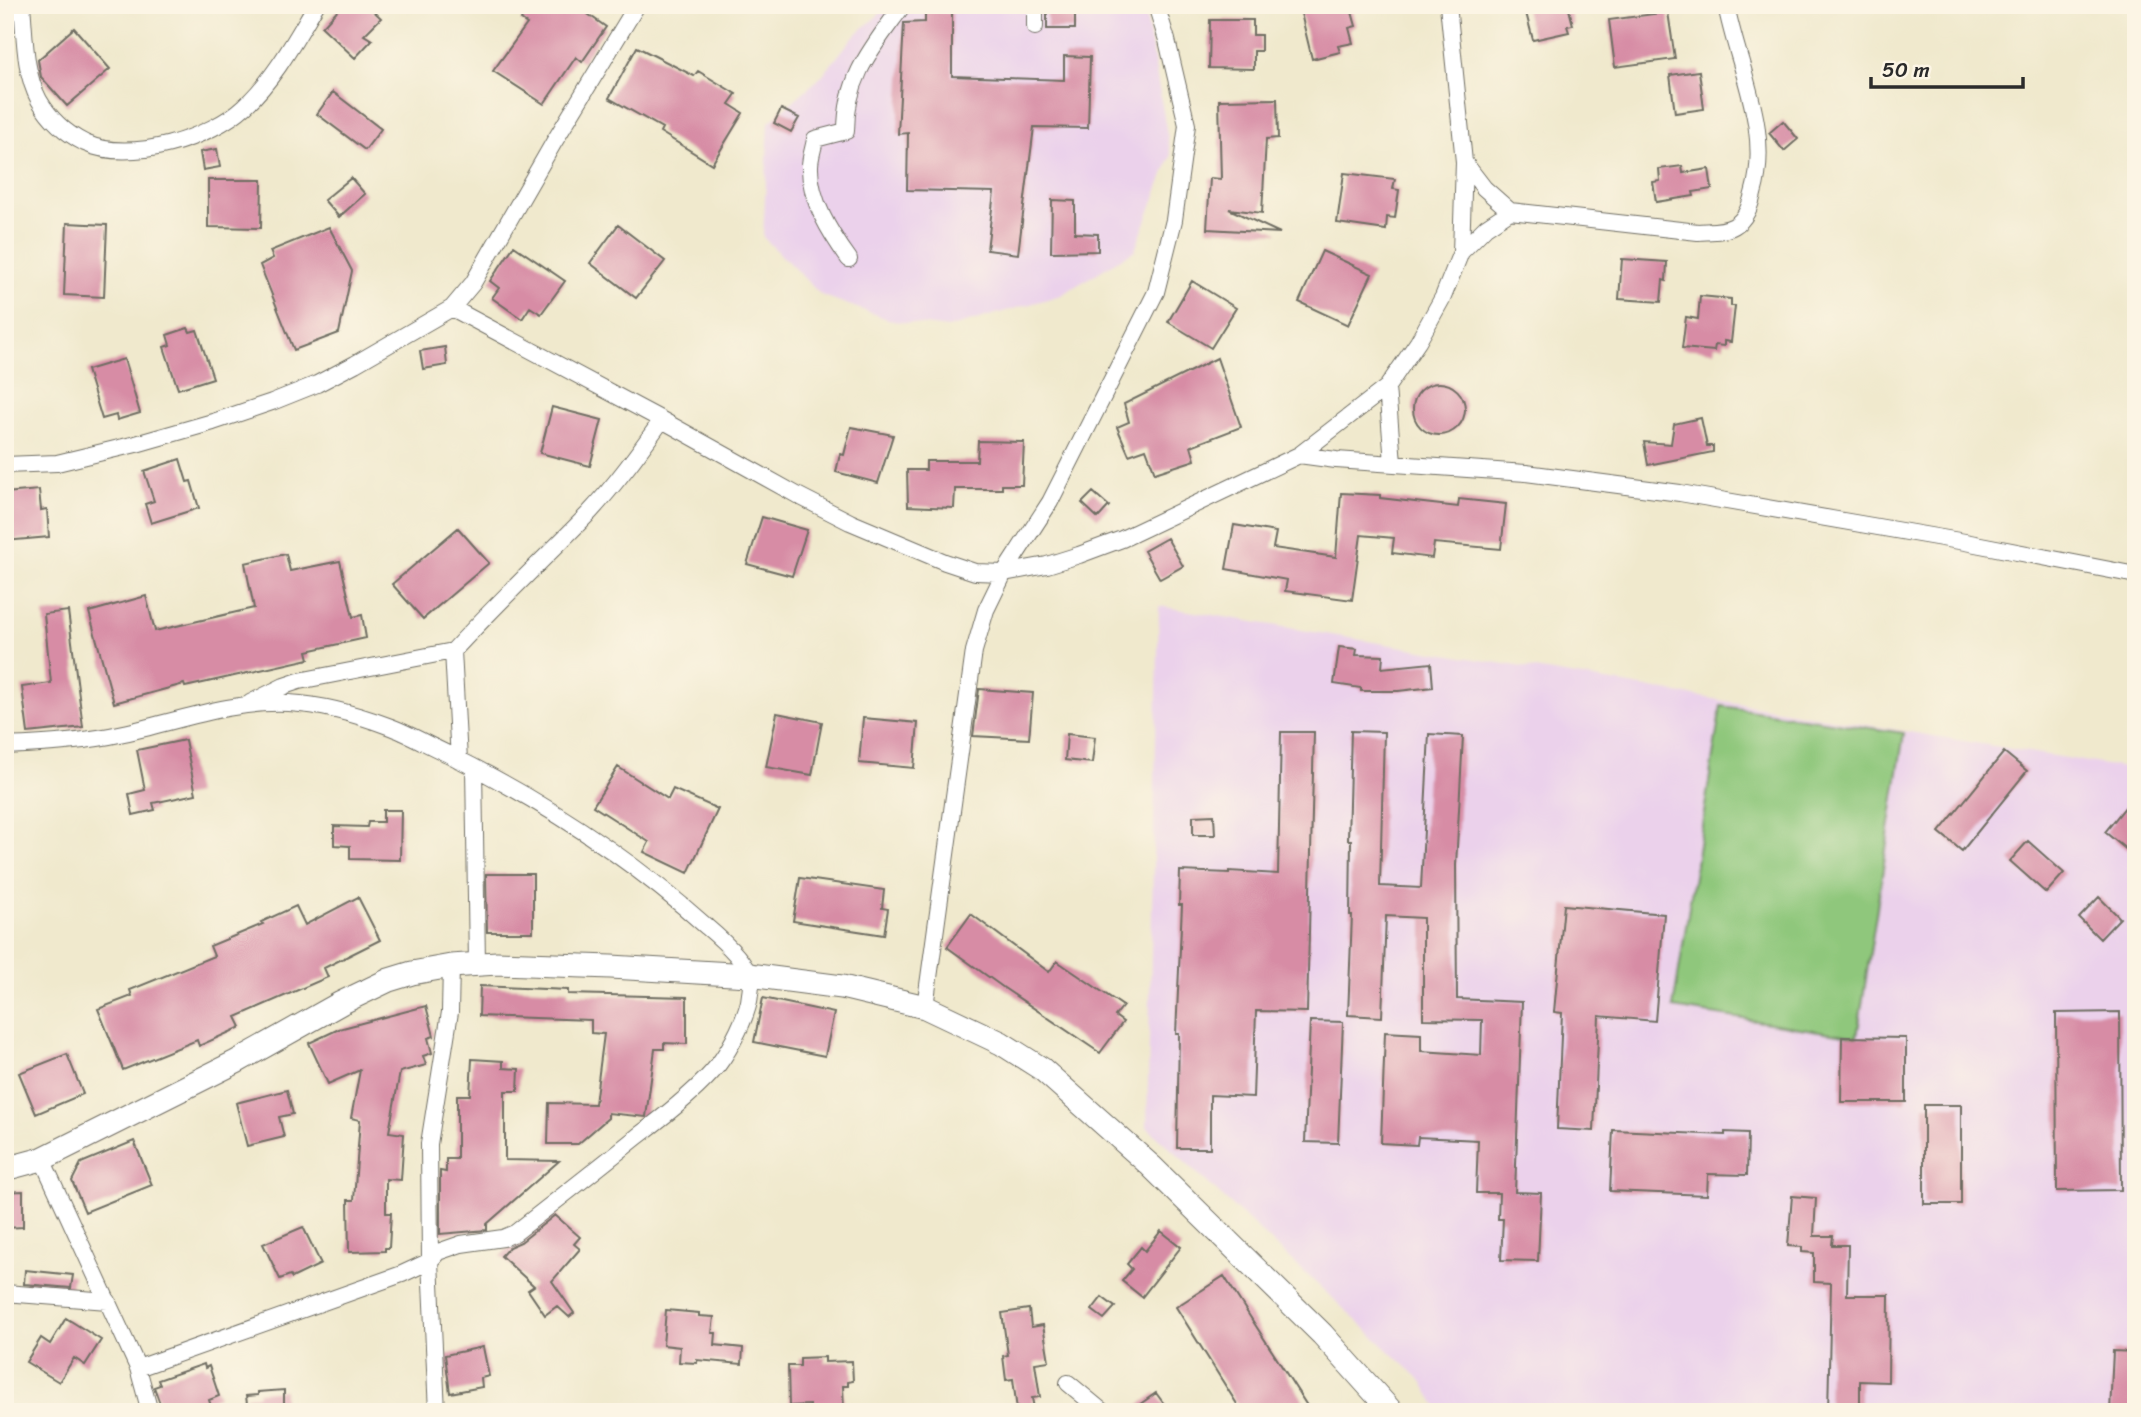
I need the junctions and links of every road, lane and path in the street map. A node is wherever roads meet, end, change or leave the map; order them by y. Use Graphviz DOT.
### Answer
graph roads {
  1 [pos="22,5"];
  2 [pos="316,5"];
  3 [pos="637,5"];
  4 [pos="904,5"];
  5 [pos="1035,5"];
  6 [pos="1156,5"];
  7 [pos="1448,5"];
  8 [pos="1726,5"];
  9 [pos="1035,27"];
  10 [pos="1464,162"];
  11 [pos="1510,211"];
  12 [pos="1461,251"];
  13 [pos="849,260"];
  14 [pos="452,308"];
  15 [pos="1387,387"];
  16 [pos="662,420"];
  17 [pos="1299,455"];
  18 [pos="1393,463"];
  19 [pos="5,466"];
  20 [pos="1004,573"];
  21 [pos="2136,575"];
  22 [pos="453,651"];
  23 [pos="249,704"];
  24 [pos="5,746"];
  25 [pos="466,764"];
  26 [pos="477,964"];
  27 [pos="451,965"];
  28 [pos="749,975"];
  29 [pos="925,1007"];
  30 [pos="42,1159"];
  31 [pos="5,1169"];
  32 [pos="430,1261"];
  33 [pos="5,1293"];
  34 [pos="108,1301"];
  35 [pos="138,1368"];
  36 [pos="1068,1383"];
  37 [pos="150,1412"];
  38 [pos="437,1412"];
  39 [pos="1103,1412"];
  40 [pos="1392,1412"];
  1 -- 2 [label="street"];
  3 -- 14 [label="street"];
  4 -- 13 [label="street"];
  5 -- 9 [label="street"];
  6 -- 20 [label="street"];
  7 -- 10 [label="street"];
  8 -- 11 [label="street"];
  10 -- 11 [label="street"];
  10 -- 12 [label="street"];
  11 -- 12 [label="street"];
  12 -- 15 [label="street"];
  14 -- 16 [label="street"];
  14 -- 19 [label="street"];
  15 -- 17 [label="street"];
  15 -- 18 [label="street"];
  16 -- 20 [label="street"];
  16 -- 22 [label="street"];
  17 -- 18 [label="street"];
  17 -- 20 [label="street"];
  18 -- 21 [label="street"];
  20 -- 29 [label="street"];
  22 -- 23 [label="street"];
  22 -- 25 [label="street"];
  23 -- 24 [label="street"];
  23 -- 25 [label="street"];
  25 -- 26 [label="street"];
  25 -- 28 [label="street"];
  26 -- 27 [label="main road"];
  26 -- 28 [label="main road"];
  27 -- 30 [label="main road"];
  27 -- 32 [label="street"];
  28 -- 29 [label="main road"];
  28 -- 32 [label="street"];
  29 -- 40 [label="main road"];
  30 -- 31 [label="main road"];
  30 -- 34 [label="street"];
  32 -- 35 [label="street"];
  32 -- 38 [label="street"];
  33 -- 34 [label="street"];
  34 -- 35 [label="street"];
  35 -- 37 [label="street"];
  36 -- 39 [label="street"];
}
